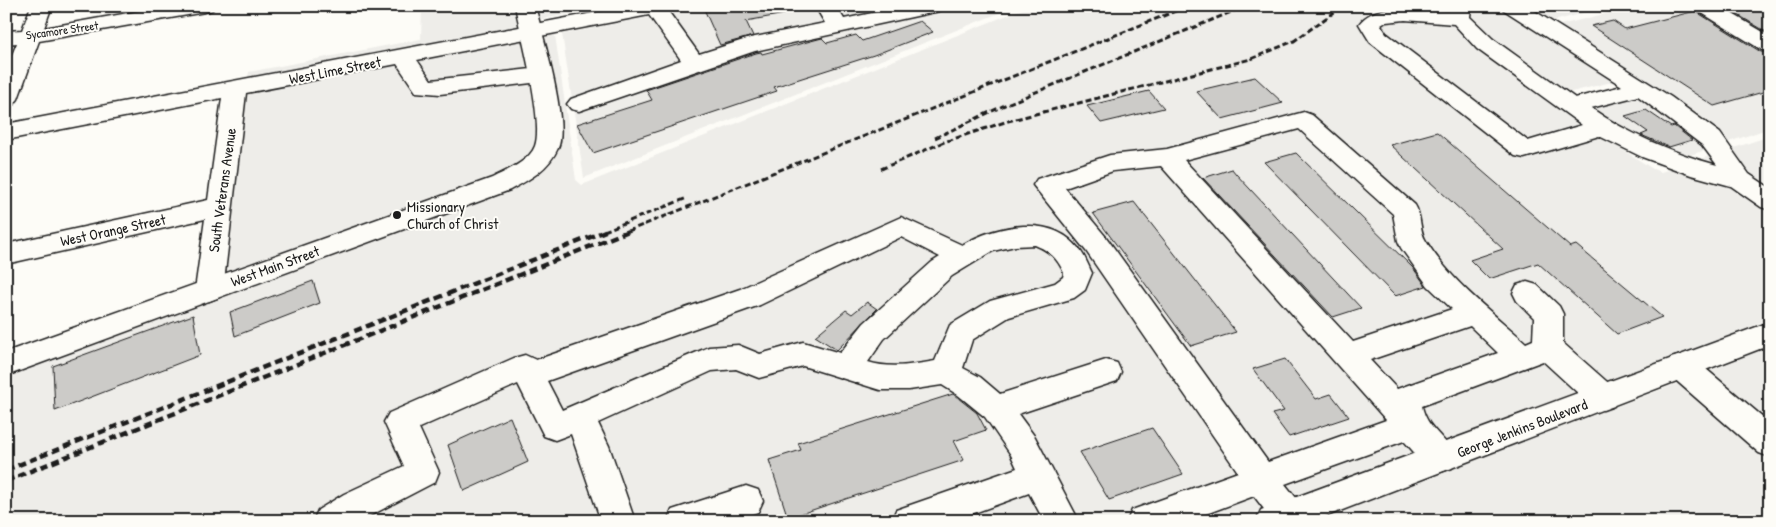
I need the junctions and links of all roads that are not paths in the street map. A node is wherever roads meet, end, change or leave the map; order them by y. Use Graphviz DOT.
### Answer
graph roads {
  1 [pos="42,6"];
  2 [pos="205,6"];
  3 [pos="525,6"];
  4 [pos="825,6"];
  5 [pos="935,6"];
  6 [pos="1511,6"];
  7 [pos="1704,6"];
  8 [pos="660,7"];
  9 [pos="1460,12"];
  10 [pos="838,27"];
  11 [pos="531,32"];
  12 [pos="31,35"];
  13 [pos="6,38"];
  14 [pos="1770,45"];
  15 [pos="404,57"];
  16 [pos="694,63"];
  17 [pos="540,75"];
  18 [pos="1641,88"];
  19 [pos="236,90"];
  20 [pos="6,98"];
  21 [pos="579,104"];
  22 [pos="1571,106"];
  23 [pos="1601,127"];
  24 [pos="6,132"];
  25 [pos="1167,157"];
  26 [pos="1740,180"];
  27 [pos="1770,201"];
  28 [pos="219,207"];
  29 [pos="6,254"];
  30 [pos="962,258"];
  31 [pos="209,290"];
  32 [pos="1527,293"];
  33 [pos="1475,313"];
  34 [pos="1770,333"];
  35 [pos="1535,352"];
  36 [pos="1348,356"];
  37 [pos="6,364"];
  38 [pos="847,367"];
  39 [pos="1682,368"];
  40 [pos="1106,372"];
  41 [pos="947,374"];
  42 [pos="529,375"];
  43 [pos="1603,397"];
  44 [pos="996,408"];
  45 [pos="579,417"];
  46 [pos="1410,425"];
  47 [pos="1770,443"];
  48 [pos="1440,458"];
  49 [pos="1037,476"];
  50 [pos="1262,480"];
  51 [pos="746,501"];
  52 [pos="1281,518"];
  53 [pos="330,521"];
  54 [pos="618,521"];
  55 [pos="684,521"];
  56 [pos="908,521"];
  57 [pos="1062,521"];
  58 [pos="1144,521"];
  1 -- 12 [label="street"];
  2 -- 12 [label="street, Sycamore Street"];
  3 -- 11 [label="street"];
  4 -- 10 [label="street"];
  5 -- 10 [label="street"];
  6 -- 18 [label="street"];
  7 -- 14 [label="street"];
  8 -- 11 [label="street, West Lime Street"];
  8 -- 16 [label="street"];
  9 -- 22 [label="street"];
  9 -- 23 [label="street"];
  10 -- 16 [label="street"];
  11 -- 15 [label="street, West Lime Street"];
  11 -- 17 [label="street"];
  12 -- 13 [label="street, Sycamore Street"];
  12 -- 20 [label="street"];
  15 -- 17 [label="street"];
  15 -- 19 [label="street, West Lime Street"];
  16 -- 21 [label="street"];
  17 -- 31 [label="street, West Main Street"];
  18 -- 22 [label="street"];
  18 -- 26 [label="street"];
  19 -- 24 [label="street, West Lime Street"];
  19 -- 28 [label="street, South Veterans Avenue"];
  22 -- 23 [label="street"];
  23 -- 26 [label="street"];
  25 -- 33 [label="street"];
  25 -- 36 [label="street"];
  25 -- 50 [label="street"];
  26 -- 27 [label="street"];
  28 -- 29 [label="street, West Orange Street"];
  28 -- 31 [label="street, South Veterans Avenue"];
  30 -- 38 [label="street"];
  30 -- 41 [label="street"];
  30 -- 42 [label="street"];
  31 -- 37 [label="street, West Main Street"];
  32 -- 35 [label="street"];
  33 -- 35 [label="street"];
  33 -- 36 [label="street"];
  34 -- 39 [label="street, George Jenkins Boulevard"];
  35 -- 43 [label="street"];
  35 -- 46 [label="street"];
  36 -- 46 [label="street"];
  38 -- 41 [label="street"];
  38 -- 45 [label="street"];
  39 -- 43 [label="street, George Jenkins Boulevard"];
  39 -- 47 [label="street"];
  40 -- 44 [label="street"];
  41 -- 44 [label="street"];
  42 -- 45 [label="street"];
  42 -- 53 [label="street"];
  43 -- 48 [label="street, George Jenkins Boulevard"];
  44 -- 49 [label="street"];
  45 -- 54 [label="street"];
  46 -- 48 [label="street"];
  46 -- 50 [label="street"];
  48 -- 52 [label="street, George Jenkins Boulevard"];
  49 -- 56 [label="street"];
  49 -- 57 [label="street"];
  50 -- 52 [label="street"];
  50 -- 58 [label="street"];
  51 -- 55 [label="street"];
}
